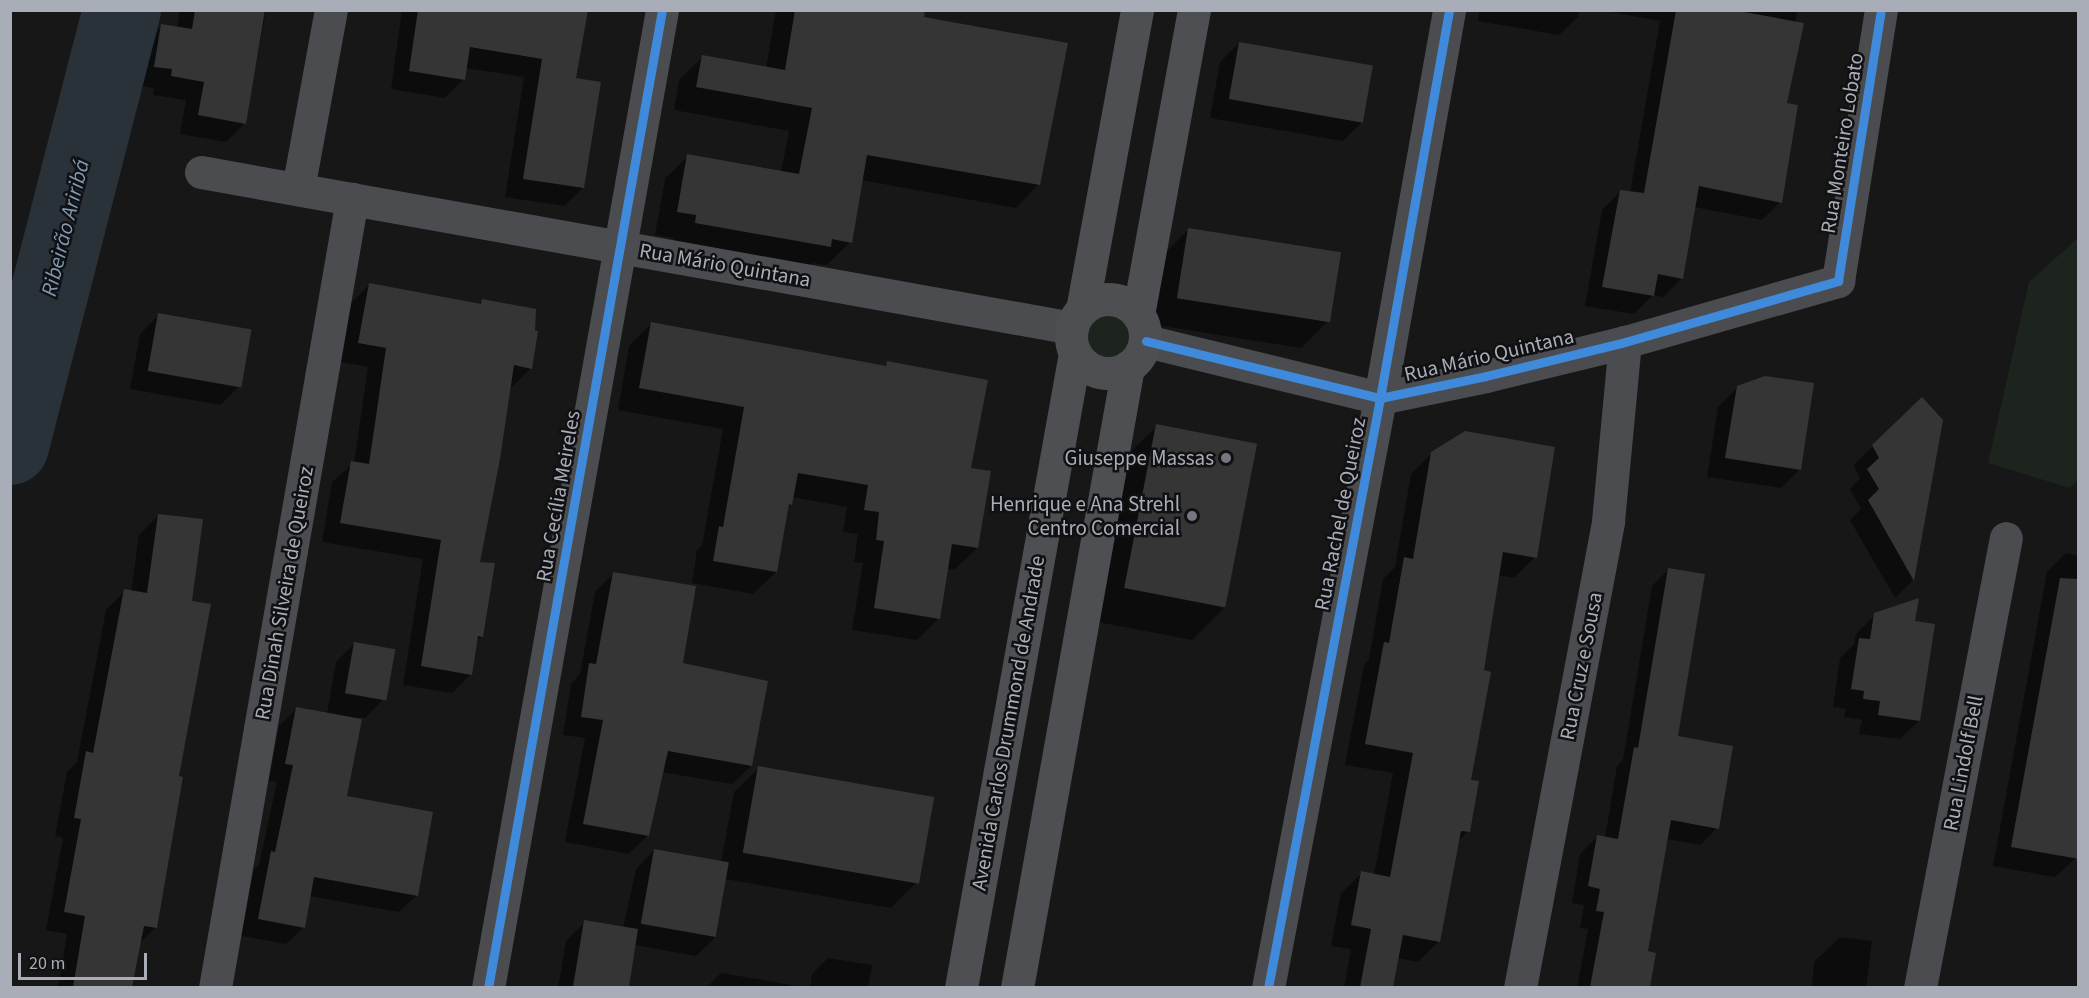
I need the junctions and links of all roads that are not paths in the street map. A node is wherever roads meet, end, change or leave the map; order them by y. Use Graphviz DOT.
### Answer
graph roads {
  1 [pos="331,10"];
  2 [pos="662,10"];
  3 [pos="1137,10"];
  4 [pos="1194,10"];
  5 [pos="1449,10"];
  6 [pos="1881,10"];
  7 [pos="201,172"];
  8 [pos="298,189"];
  9 [pos="352,199"];
  10 [pos="620,247"];
  11 [pos="1838,281"];
  12 [pos="1077,330"];
  13 [pos="1137,341"];
  14 [pos="1625,342"];
  15 [pos="1380,398"];
  16 [pos="2006,538"];
  17 [pos="215,987"];
  18 [pos="488,987"];
  19 [pos="961,987"];
  20 [pos="1017,987"];
  21 [pos="1268,987"];
  22 [pos="1520,987"];
  23 [pos="1920,987"];
  1 -- 8 [label="street"];
  2 -- 10 [label="street, Rua Cecília Meireles"];
  3 -- 12 [label="main road, Avenida Carlos Drummond de Andrade"];
  4 -- 13 [label="main road"];
  5 -- 15 [label="street, Rua Rachel de Queiroz"];
  6 -- 11 [label="street, Rua Monteiro Lobato"];
  7 -- 8 [label="street, Rua Mário Quintana"];
  8 -- 9 [label="street, Rua Mário Quintana"];
  9 -- 10 [label="street, Rua Mário Quintana"];
  9 -- 17 [label="street, Rua Dinah Silveira de Queiroz"];
  10 -- 12 [label="street, Rua Mário Quintana"];
  10 -- 18 [label="street, Rua Cecília Meireles"];
  11 -- 14 [label="street, Rua Mário Quintana"];
  12 -- 13 [label="main road"];
  12 -- 13 [label="main road"];
  12 -- 19 [label="main road, Avenida Carlos Drummond de Andrade"];
  13 -- 15 [label="street, Rua Mário Quintana"];
  13 -- 20 [label="main road"];
  14 -- 15 [label="street, Rua Mário Quintana"];
  14 -- 22 [label="street, Rua Cruz e Sousa"];
  15 -- 21 [label="street, Rua Rachel de Queiroz"];
  16 -- 23 [label="street, Rua Lindolf Bell"];
}
